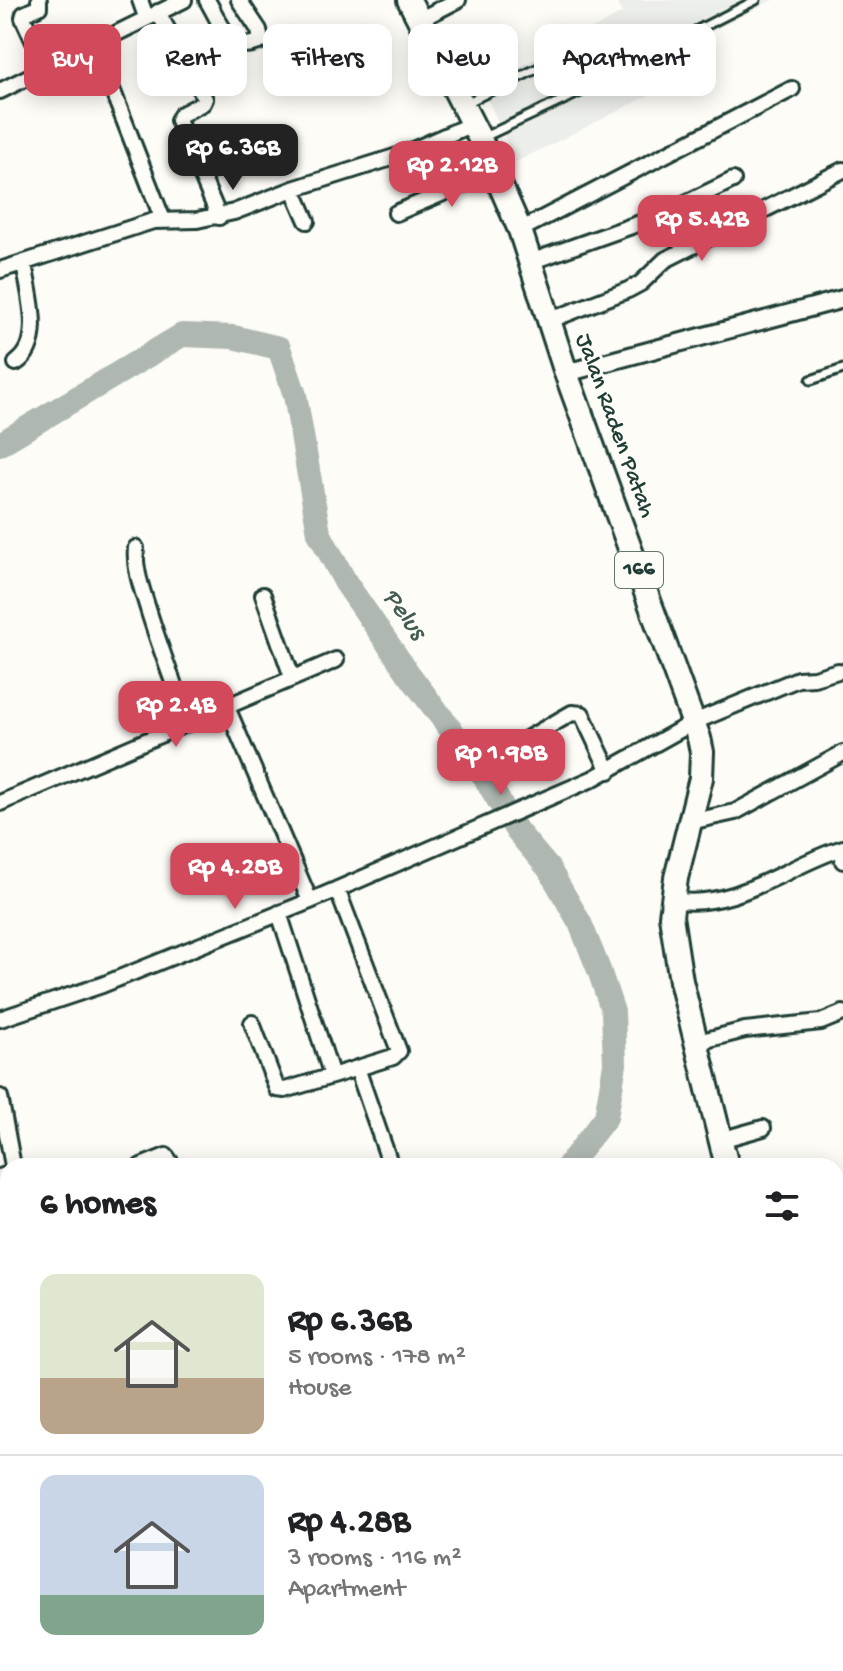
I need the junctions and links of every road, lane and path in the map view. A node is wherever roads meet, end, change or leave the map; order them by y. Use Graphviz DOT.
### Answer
graph roads {
  1 [pos="39,0"];
  2 [pos="140,0"];
  3 [pos="184,0"];
  4 [pos="207,0"];
  5 [pos="239,0"];
  6 [pos="458,0"];
  7 [pos="756,0"];
  8 [pos="414,10"];
  9 [pos="152,14"];
  10 [pos="26,24"];
  11 [pos="709,24"];
  12 [pos="121,30"];
  13 [pos="24,78"];
  14 [pos="534,80"];
  15 [pos="1,88"];
  16 [pos="792,89"];
  17 [pos="115,96"];
  18 [pos="556,96"];
  19 [pos="471,123"];
  20 [pos="843,170"];
  21 [pos="495,171"];
  22 [pos="733,180"];
  23 [pos="293,189"];
  24 [pos="396,213"];
  25 [pos="219,217"];
  26 [pos="163,220"];
  27 [pos="307,221"];
  28 [pos="520,230"];
  29 [pos="530,262"];
  30 [pos="24,264"];
  31 [pos="0,270"];
  32 [pos="843,299"];
  33 [pos="548,321"];
  34 [pos="16,363"];
  35 [pos="843,369"];
  36 [pos="566,373"];
  37 [pos="811,380"];
  38 [pos="136,548"];
  39 [pos="263,595"];
  40 [pos="336,660"];
  41 [pos="838,671"];
  42 [pos="292,677"];
  43 [pos="226,705"];
  44 [pos="694,722"];
  45 [pos="188,723"];
  46 [pos="525,740"];
  47 [pos="843,753"];
  48 [pos="609,771"];
  49 [pos="0,803"];
  50 [pos="690,822"];
  51 [pos="843,848"];
  52 [pos="337,889"];
  53 [pos="672,900"];
  54 [pos="310,901"];
  55 [pos="279,913"];
  56 [pos="843,1013"];
  57 [pos="0,1019"];
  58 [pos="252,1023"];
  59 [pos="698,1042"];
  60 [pos="357,1068"];
  61 [pos="332,1076"];
  62 [pos="0,1097"];
  63 [pos="763,1128"];
  64 [pos="720,1140"];
  65 [pos="11,1158"];
  66 [pos="388,1158"];
  67 [pos="725,1158"];
  1 -- 10 [label="street"];
  2 -- 9 [label="street"];
  3 -- 9 [label="street"];
  4 -- 5 [label="street"];
  6 -- 8 [label="street"];
  7 -- 11 [label="lane"];
  8 -- 19 [label="main road, Jalan Raden Patah / 166"];
  9 -- 12 [label="street"];
  9 -- 25 [label="street"];
  13 -- 15 [label="street"];
  14 -- 19 [label="lane"];
  16 -- 28 [label="street"];
  17 -- 26 [label="street"];
  18 -- 19 [label="lane"];
  19 -- 21 [label="main road, Jalan Raden Patah / 166"];
  19 -- 23 [label="street"];
  20 -- 33 [label="street"];
  21 -- 24 [label="street"];
  21 -- 28 [label="main road, Jalan Raden Patah / 166"];
  22 -- 29 [label="street"];
  23 -- 25 [label="street"];
  23 -- 27 [label="street"];
  25 -- 26 [label="street"];
  26 -- 30 [label="street"];
  28 -- 29 [label="main road, Jalan Raden Patah / 166"];
  29 -- 33 [label="main road, Jalan Raden Patah / 166"];
  30 -- 31 [label="street"];
  30 -- 34 [label="street"];
  32 -- 36 [label="street"];
  33 -- 36 [label="main road, Jalan Raden Patah / 166"];
  35 -- 37 [label="lane"];
  36 -- 44 [label="main road, Jalan Raden Patah / 166"];
  38 -- 45 [label="street"];
  39 -- 42 [label="street"];
  40 -- 42 [label="street"];
  41 -- 44 [label="street"];
  42 -- 43 [label="street"];
  43 -- 45 [label="street"];
  43 -- 54 [label="street"];
  44 -- 48 [label="street"];
  44 -- 50 [label="main road, Jalan Raden Patah / 166"];
  45 -- 49 [label="street"];
  46 -- 48 [label="street"];
  47 -- 50 [label="street"];
  48 -- 52 [label="street"];
  50 -- 53 [label="main road, Jalan Raden Patah / 166"];
  51 -- 53 [label="street"];
  52 -- 54 [label="street"];
  52 -- 60 [label="street"];
  53 -- 59 [label="main road, Jalan Raden Patah / 166"];
  54 -- 55 [label="street"];
  55 -- 57 [label="street"];
  55 -- 61 [label="street"];
  56 -- 59 [label="street"];
  58 -- 61 [label="street"];
  59 -- 64 [label="main road, Jalan Raden Patah / 166"];
  60 -- 61 [label="street"];
  60 -- 66 [label="street"];
  62 -- 65 [label="street"];
  63 -- 64 [label="street"];
  64 -- 67 [label="main road, Jalan Raden Patah / 166"];
}
